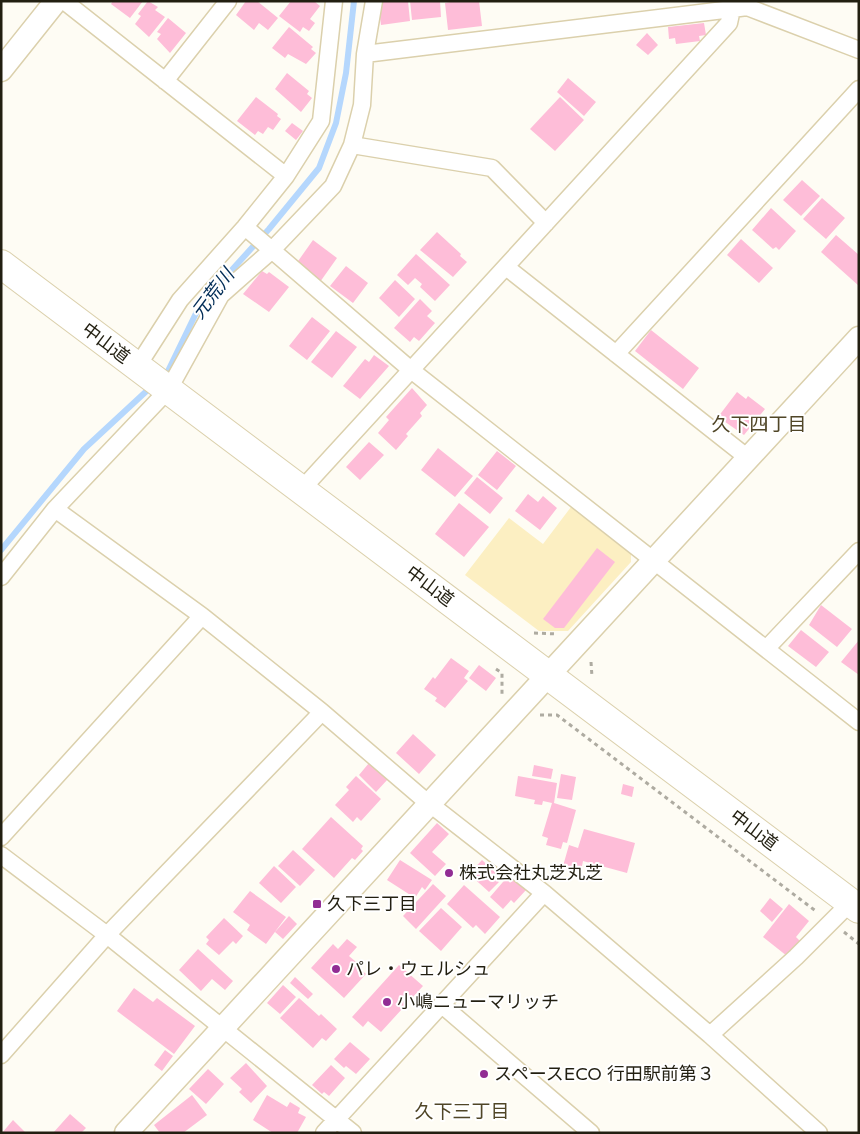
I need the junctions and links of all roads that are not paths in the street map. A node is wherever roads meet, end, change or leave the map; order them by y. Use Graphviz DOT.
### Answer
graph roads {
  1 [pos="56,1"];
  2 [pos="64,1"];
  3 [pos="228,1"];
  4 [pos="334,1"];
  5 [pos="374,1"];
  6 [pos="731,5"];
  7 [pos="859,50"];
  8 [pos="364,54"];
  9 [pos="1,70"];
  10 [pos="165,81"];
  11 [pos="859,89"];
  12 [pos="352,145"];
  13 [pos="286,176"];
  14 [pos="546,223"];
  15 [pos="245,227"];
  16 [pos="271,251"];
  17 [pos="1,264"];
  18 [pos="506,267"];
  19 [pos="859,338"];
  20 [pos="616,354"];
  21 [pos="137,367"];
  22 [pos="412,370"];
  23 [pos="170,390"];
  24 [pos="748,458"];
  25 [pos="302,489"];
  26 [pos="55,509"];
  27 [pos="859,551"];
  28 [pos="654,561"];
  29 [pos="1,577"];
  30 [pos="202,616"];
  31 [pos="766,649"];
  32 [pos="547,674"];
  33 [pos="322,712"];
  34 [pos="859,722"];
  35 [pos="429,804"];
  36 [pos="1,837"];
  37 [pos="1,855"];
  38 [pos="544,893"];
  39 [pos="854,906"];
  40 [pos="106,934"];
  41 [pos="442,1005"];
  42 [pos="221,1029"];
  43 [pos="710,1034"];
  44 [pos="3,1049"];
  45 [pos="336,1120"];
  46 [pos="126,1133"];
  47 [pos="324,1133"];
  48 [pos="353,1133"];
  49 [pos="591,1133"];
  50 [pos="819,1133"];
  1 -- 9 [label="street"];
  2 -- 10 [label="street"];
  3 -- 10 [label="street"];
  4 -- 13 [label="street"];
  5 -- 8 [label="street"];
  6 -- 7 [label="street"];
  6 -- 8 [label="street"];
  6 -- 14 [label="street"];
  8 -- 12 [label="street"];
  10 -- 13 [label="street"];
  11 -- 20 [label="street"];
  12 -- 14 [label="street"];
  12 -- 16 [label="street"];
  13 -- 15 [label="street"];
  14 -- 18 [label="street"];
  15 -- 16 [label="street"];
  15 -- 21 [label="street"];
  16 -- 22 [label="street"];
  16 -- 23 [label="street"];
  17 -- 21 [label="highway, 中山道"];
  18 -- 20 [label="street"];
  18 -- 22 [label="street"];
  19 -- 24 [label="street"];
  20 -- 24 [label="street"];
  21 -- 23 [label="highway, 中山道"];
  22 -- 25 [label="street"];
  22 -- 28 [label="street"];
  23 -- 25 [label="highway, 中山道"];
  23 -- 26 [label="street"];
  24 -- 28 [label="street"];
  25 -- 32 [label="highway, 中山道"];
  26 -- 29 [label="street"];
  26 -- 30 [label="street"];
  27 -- 31 [label="street"];
  28 -- 31 [label="street"];
  28 -- 32 [label="street"];
  30 -- 33 [label="street"];
  30 -- 36 [label="street"];
  31 -- 34 [label="street"];
  32 -- 35 [label="street"];
  32 -- 39 [label="highway, 中山道"];
  33 -- 35 [label="street"];
  33 -- 40 [label="street"];
  35 -- 38 [label="street"];
  35 -- 42 [label="street"];
  37 -- 40 [label="street"];
  38 -- 41 [label="street"];
  38 -- 43 [label="street"];
  39 -- 43 [label="street"];
  40 -- 42 [label="street"];
  40 -- 44 [label="street"];
  41 -- 45 [label="street"];
  41 -- 49 [label="street"];
  42 -- 45 [label="street"];
  42 -- 46 [label="street"];
  43 -- 50 [label="street"];
  45 -- 47 [label="street"];
  45 -- 48 [label="street"];
}
